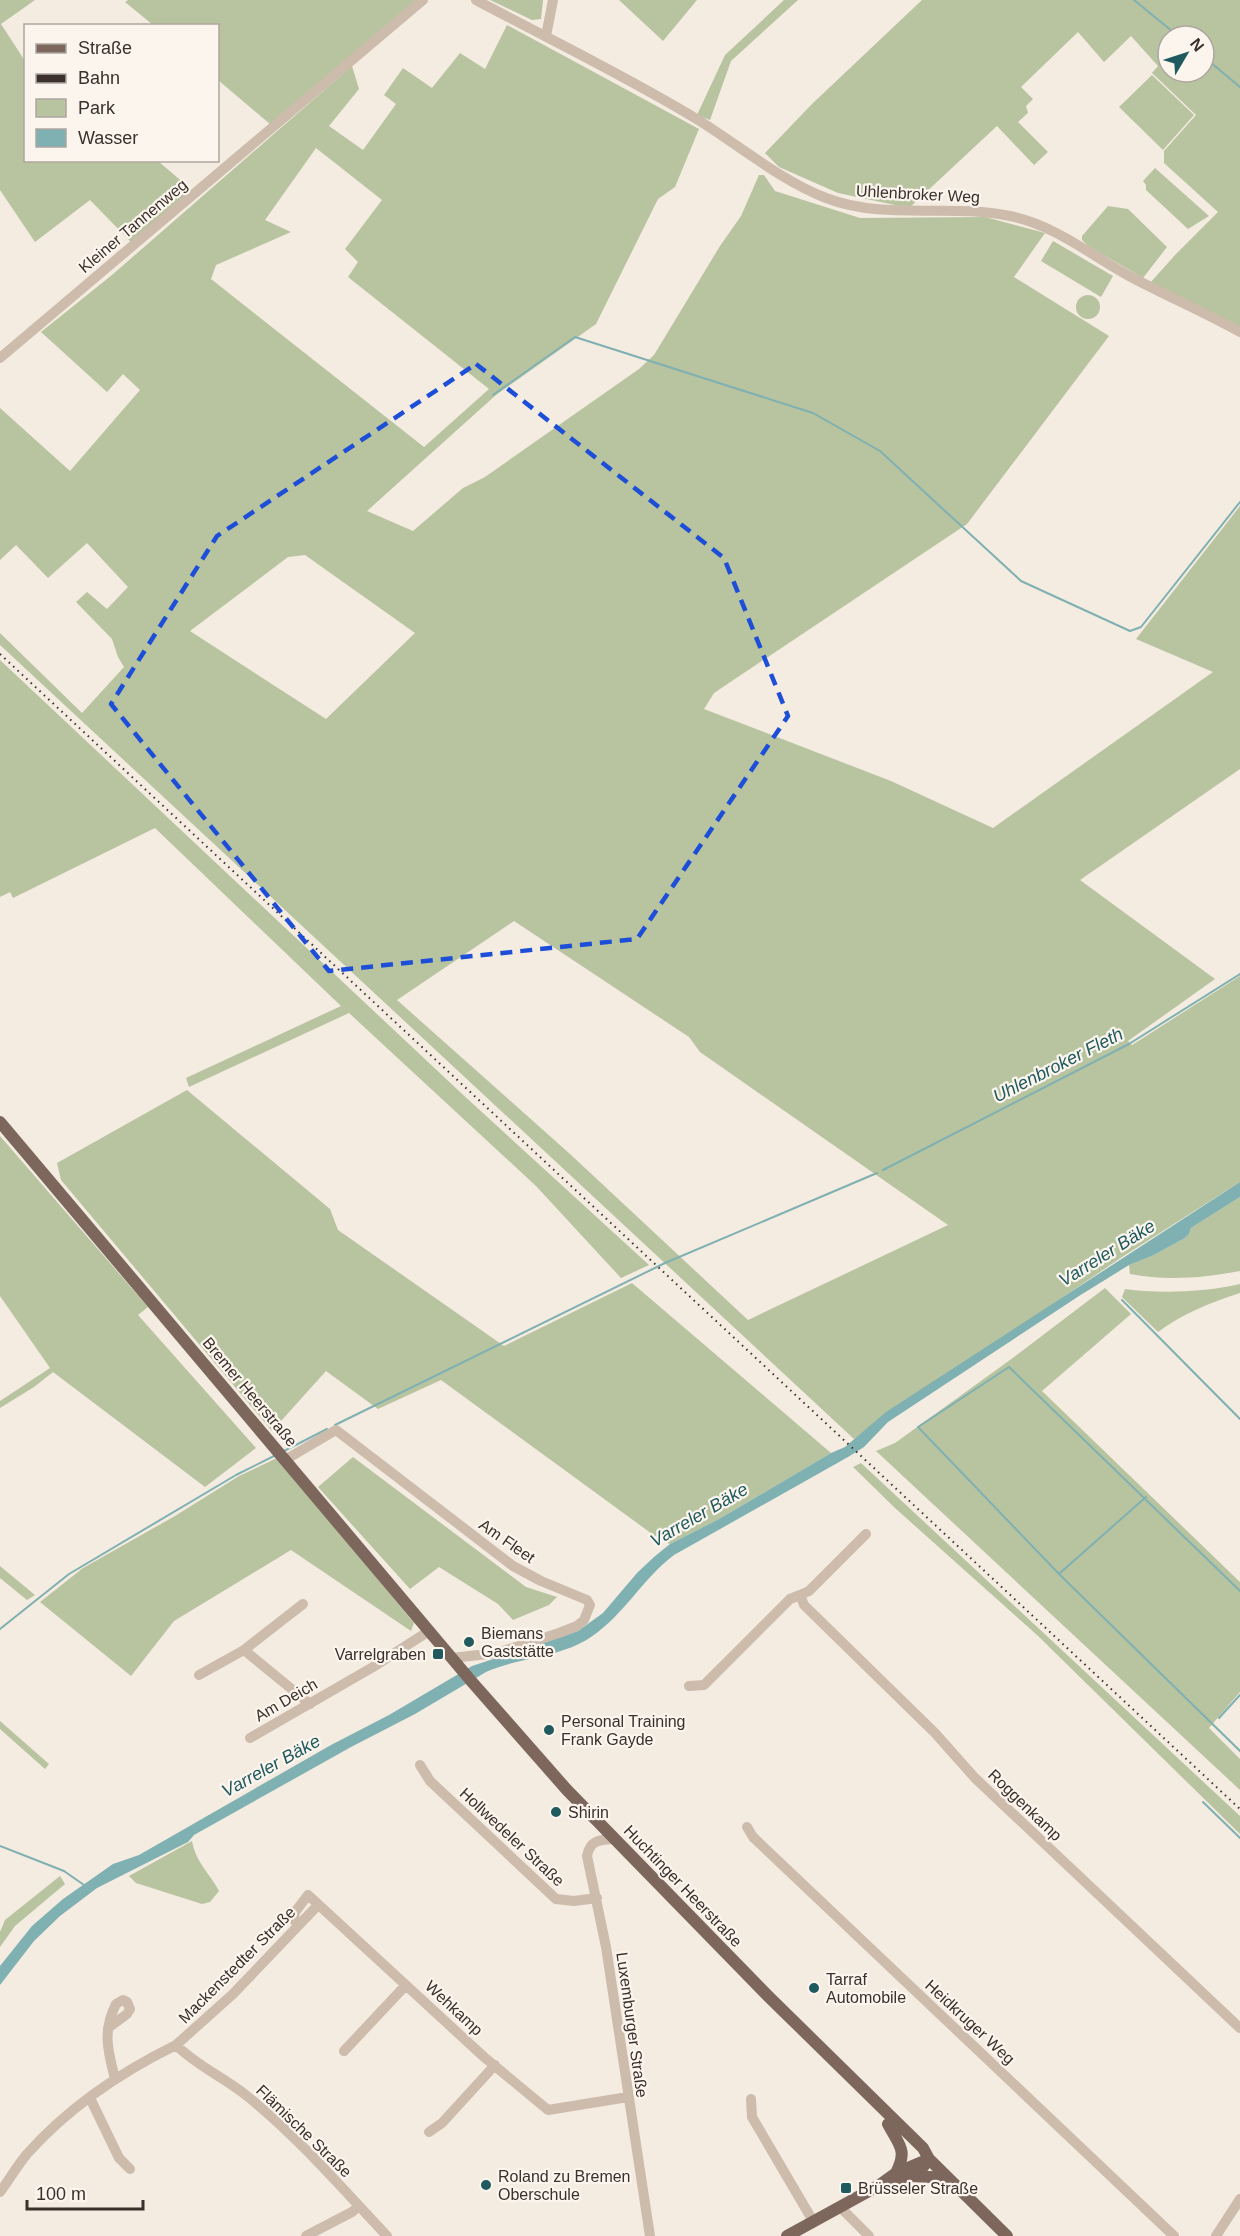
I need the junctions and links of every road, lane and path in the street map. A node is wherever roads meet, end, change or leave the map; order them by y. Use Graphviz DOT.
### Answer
graph roads {
  1 [pos="423,0"];
  2 [pos="476,0"];
  3 [pos="553,0"];
  4 [pos="546,36"];
  5 [pos="1240,332"];
  6 [pos="0,358"];
  7 [pos="0,1122"];
  8 [pos="281,1456"];
  9 [pos="866,1534"];
  10 [pos="800,1595"];
  11 [pos="303,1604"];
  12 [pos="429,1631"];
  13 [pos="244,1650"];
  14 [pos="452,1658"];
  15 [pos="199,1675"];
  16 [pos="473,1683"];
  17 [pos="689,1686"];
  18 [pos="310,1704"];
  19 [pos="250,1738"];
  20 [pos="420,1765"];
  21 [pos="747,1827"];
  22 [pos="614,1839"];
  23 [pos="597,1898"];
  24 [pos="318,1905"];
  25 [pos="406,1985"];
  26 [pos="108,2028"];
  27 [pos="1240,2028"];
  28 [pos="176,2045"];
  29 [pos="344,2051"];
  30 [pos="495,2066"];
  31 [pos="850,2078"];
  32 [pos="115,2079"];
  33 [pos="628,2097"];
  34 [pos="90,2098"];
  35 [pos="752,2099"];
  36 [pos="888,2124"];
  37 [pos="429,2132"];
  38 [pos="929,2159"];
  39 [pos="130,2169"];
  40 [pos="896,2174"];
  41 [pos="911,2176"];
  42 [pos="948,2178"];
  43 [pos="878,2187"];
  44 [pos="0,2192"];
  45 [pos="1240,2199"];
  46 [pos="359,2206"];
  47 [pos="840,2207"];
  48 [pos="813,2221"];
  49 [pos="306,2236"];
  50 [pos="387,2236"];
  51 [pos="650,2236"];
  52 [pos="787,2236"];
  53 [pos="869,2236"];
  54 [pos="1007,2236"];
  55 [pos="1174,2236"];
  56 [pos="1216,2236"];
  1 -- 6 [label="street, Kleiner Tannenweg"];
  2 -- 4 [label="street, Uhlenbroker Weg"];
  3 -- 4 [label="street"];
  4 -- 5 [label="street, Uhlenbroker Weg"];
  7 -- 8 [label="main road, Bremer Heerstraße"];
  8 -- 12 [label="main road, Bremer Heerstraße"];
  8 -- 14 [label="street, Am Fleet"];
  9 -- 10 [label="street"];
  10 -- 17 [label="street"];
  10 -- 27 [label="street, Roggenkamp"];
  11 -- 13 [label="street"];
  12 -- 14 [label="main road, Bremer Heerstraße"];
  12 -- 18 [label="street, Am Deich"];
  13 -- 15 [label="street"];
  13 -- 18 [label="street"];
  14 -- 16 [label="main road, Bremer Heerstraße"];
  16 -- 22 [label="main road, Huchtinger Heerstraße"];
  18 -- 19 [label="street, Am Deich"];
  20 -- 23 [label="street, Hollwedeler Straße"];
  21 -- 55 [label="street, Heidkruger Weg"];
  22 -- 23 [label="street, Luxemburger Straße"];
  22 -- 31 [label="main road, Huchtinger Heerstraße"];
  23 -- 33 [label="street, Luxemburger Straße"];
  24 -- 25 [label="street, Wehkamp"];
  24 -- 28 [label="street, Mackenstedter Straße"];
  25 -- 29 [label="street"];
  25 -- 30 [label="street, Wehkamp"];
  26 -- 32 [label="street"];
  28 -- 32 [label="street"];
  28 -- 46 [label="street, Flämische Straße"];
  30 -- 33 [label="street, Wehkamp"];
  30 -- 37 [label="street"];
  31 -- 36 [label="main road, Huchtinger Heerstraße"];
  31 -- 38 [label="main road, Huchtinger Heerstraße"];
  32 -- 34 [label="street"];
  33 -- 51 [label="street, Luxemburger Straße"];
  34 -- 39 [label="street"];
  34 -- 44 [label="street"];
  35 -- 48 [label="street"];
  36 -- 38 [label="main road, Huchtinger Heerstraße"];
  36 -- 40 [label="main road"];
  38 -- 40 [label="main road"];
  38 -- 41 [label="main road"];
  38 -- 42 [label="main road, Huchtinger Heerstraße"];
  40 -- 43 [label="main road"];
  41 -- 42 [label="main road"];
  41 -- 43 [label="main road"];
  42 -- 54 [label="main road, Huchtinger Heerstraße"];
  43 -- 47 [label="main road"];
  45 -- 56 [label="street"];
  46 -- 49 [label="street"];
  46 -- 50 [label="street, Flämische Straße"];
  47 -- 48 [label="main road"];
  47 -- 53 [label="street"];
  48 -- 52 [label="main road"];
}
